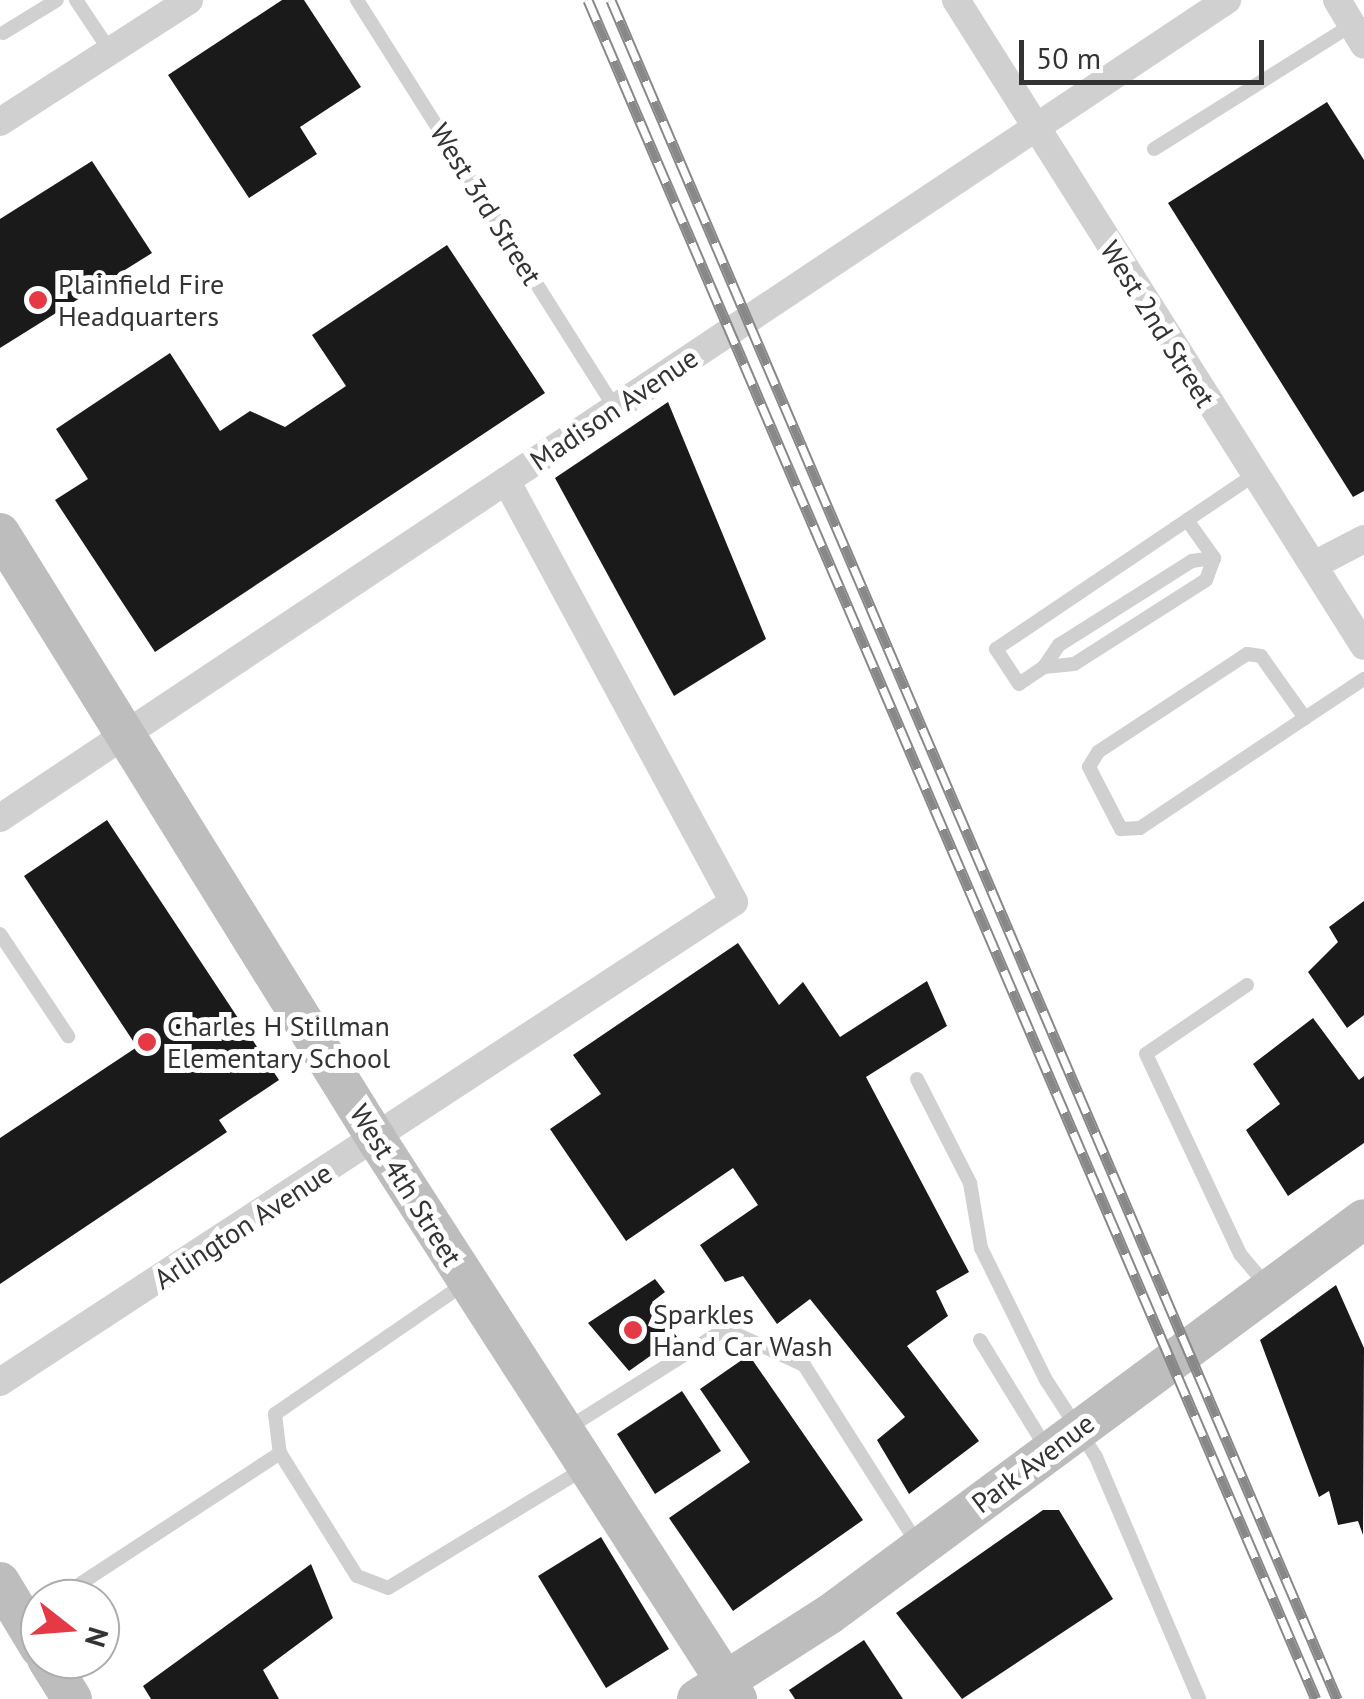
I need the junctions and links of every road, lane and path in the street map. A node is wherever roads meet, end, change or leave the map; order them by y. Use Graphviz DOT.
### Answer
graph roads {
  1 [pos="57,0"];
  2 [pos="76,0"];
  3 [pos="189,0"];
  4 [pos="357,0"];
  5 [pos="956,0"];
  6 [pos="1228,0"];
  7 [pos="1338,0"];
  8 [pos="2,34"];
  9 [pos="1358,35"];
  10 [pos="110,51"];
  11 [pos="0,122"];
  12 [pos="1036,128"];
  13 [pos="1154,149"];
  14 [pos="615,408"];
  15 [pos="1254,475"];
  16 [pos="506,480"];
  17 [pos="1188,520"];
  18 [pos="0,532"];
  19 [pos="1364,539"];
  20 [pos="1214,558"];
  21 [pos="1314,565"];
  22 [pos="1364,646"];
  23 [pos="1044,667"];
  24 [pos="1364,679"];
  25 [pos="1305,718"];
  26 [pos="125,734"];
  27 [pos="0,818"];
  28 [pos="0,934"];
  29 [pos="1248,985"];
  30 [pos="68,1036"];
  31 [pos="917,1079"];
  32 [pos="377,1140"];
  33 [pos="1364,1220"];
  34 [pos="467,1282"];
  35 [pos="1270,1289"];
  36 [pos="980,1340"];
  37 [pos="0,1382"];
  38 [pos="564,1431"];
  39 [pos="1063,1442"];
  40 [pos="280,1452"];
  41 [pos="587,1467"];
  42 [pos="920,1548"];
  43 [pos="87,1579"];
  44 [pos="0,1582"];
  45 [pos="20,1608"];
  46 [pos="719,1692"];
  47 [pos="1199,1699"];
  1 -- 8 [label="lane"];
  2 -- 10 [label="lane"];
  3 -- 10 [label="street"];
  4 -- 14 [label="lane, West 3rd Street"];
  5 -- 12 [label="street, West 2nd Street"];
  6 -- 12 [label="street, Madison Avenue"];
  7 -- 9 [label="street"];
  9 -- 13 [label="lane"];
  10 -- 11 [label="street"];
  12 -- 14 [label="street, Madison Avenue"];
  12 -- 15 [label="street, West 2nd Street"];
  14 -- 16 [label="street, Madison Avenue"];
  15 -- 17 [label="lane"];
  15 -- 21 [label="street, West 2nd Street"];
  16 -- 26 [label="street, Madison Avenue"];
  16 -- 32 [label="street, Arlington Avenue"];
  17 -- 20 [label="lane"];
  17 -- 23 [label="lane"];
  18 -- 26 [label="main road, West 4th Street"];
  19 -- 21 [label="street"];
  20 -- 23 [label="lane"];
  20 -- 23 [label="lane"];
  21 -- 22 [label="street, West 2nd Street"];
  24 -- 25 [label="lane"];
  25 -- 25 [label="lane"];
  26 -- 27 [label="street, Madison Avenue"];
  26 -- 32 [label="main road, West 4th Street"];
  28 -- 30 [label="lane"];
  29 -- 35 [label="lane"];
  31 -- 39 [label="lane"];
  32 -- 34 [label="main road, West 4th Street"];
  32 -- 37 [label="street, Arlington Avenue"];
  33 -- 35 [label="main road, Park Avenue"];
  34 -- 38 [label="main road, West 4th Street"];
  34 -- 40 [label="lane"];
  35 -- 39 [label="main road, Park Avenue"];
  36 -- 39 [label="lane"];
  38 -- 41 [label="main road, West 4th Street"];
  38 -- 42 [label="lane"];
  39 -- 42 [label="main road, Park Avenue"];
  39 -- 47 [label="lane"];
  40 -- 41 [label="lane"];
  40 -- 43 [label="lane"];
  41 -- 46 [label="main road, West 4th Street"];
  42 -- 46 [label="main road, Park Avenue"];
  44 -- 45 [label="main road"];
}
